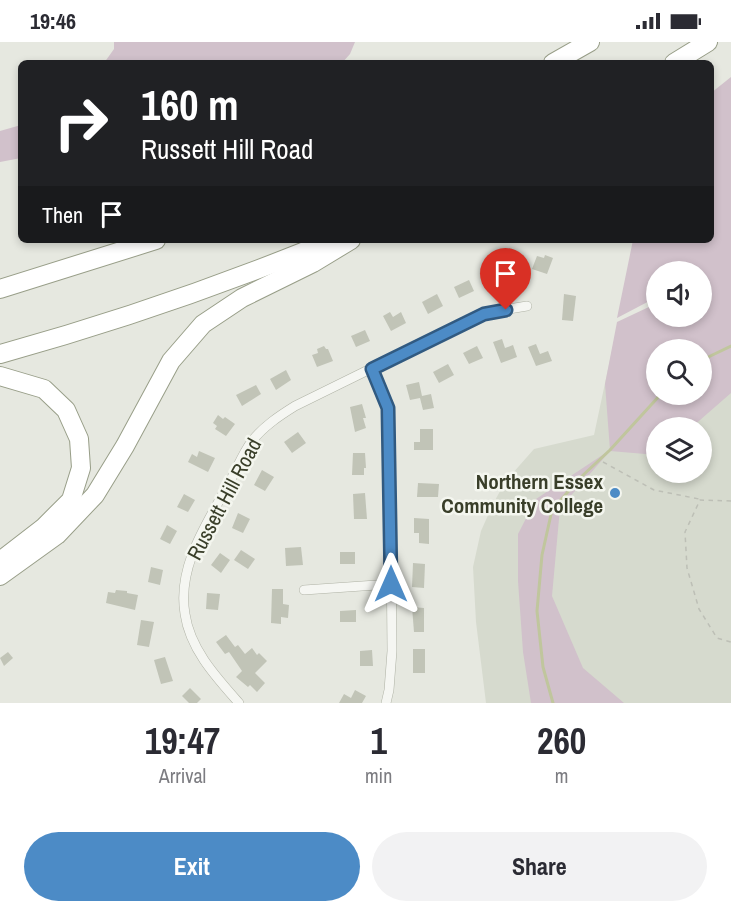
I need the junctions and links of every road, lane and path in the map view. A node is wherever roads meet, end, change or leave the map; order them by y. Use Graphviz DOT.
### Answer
graph roads {
  1 [pos="590,42"];
  2 [pos="708,42"];
  3 [pos="558,60"];
  4 [pos="679,60"];
  5 [pos="146,243"];
  6 [pos="325,243"];
  7 [pos="346,243"];
  8 [pos="0,289"];
  9 [pos="527,306"];
  10 [pos="0,354"];
  11 [pos="372,369"];
  12 [pos="0,376"];
  13 [pos="603,462"];
  14 [pos="700,500"];
  15 [pos="731,501"];
  16 [pos="0,561"];
  17 [pos="0,576"];
  18 [pos="391,584"];
  19 [pos="304,590"];
  20 [pos="731,642"];
  21 [pos="239,703"];
  22 [pos="386,703"];
  1 -- 3 [label="highway"];
  2 -- 4 [label="highway"];
  5 -- 8 [label="highway"];
  6 -- 10 [label="highway"];
  7 -- 17 [label="highway"];
  9 -- 11 [label="street, Russett Hill Road"];
  11 -- 18 [label="street"];
  11 -- 21 [label="street, Russett Hill Road"];
  12 -- 16 [label="highway"];
  13 -- 14 [label="path"];
  14 -- 15 [label="path"];
  14 -- 20 [label="path"];
  18 -- 19 [label="street"];
  18 -- 22 [label="street"];
}
